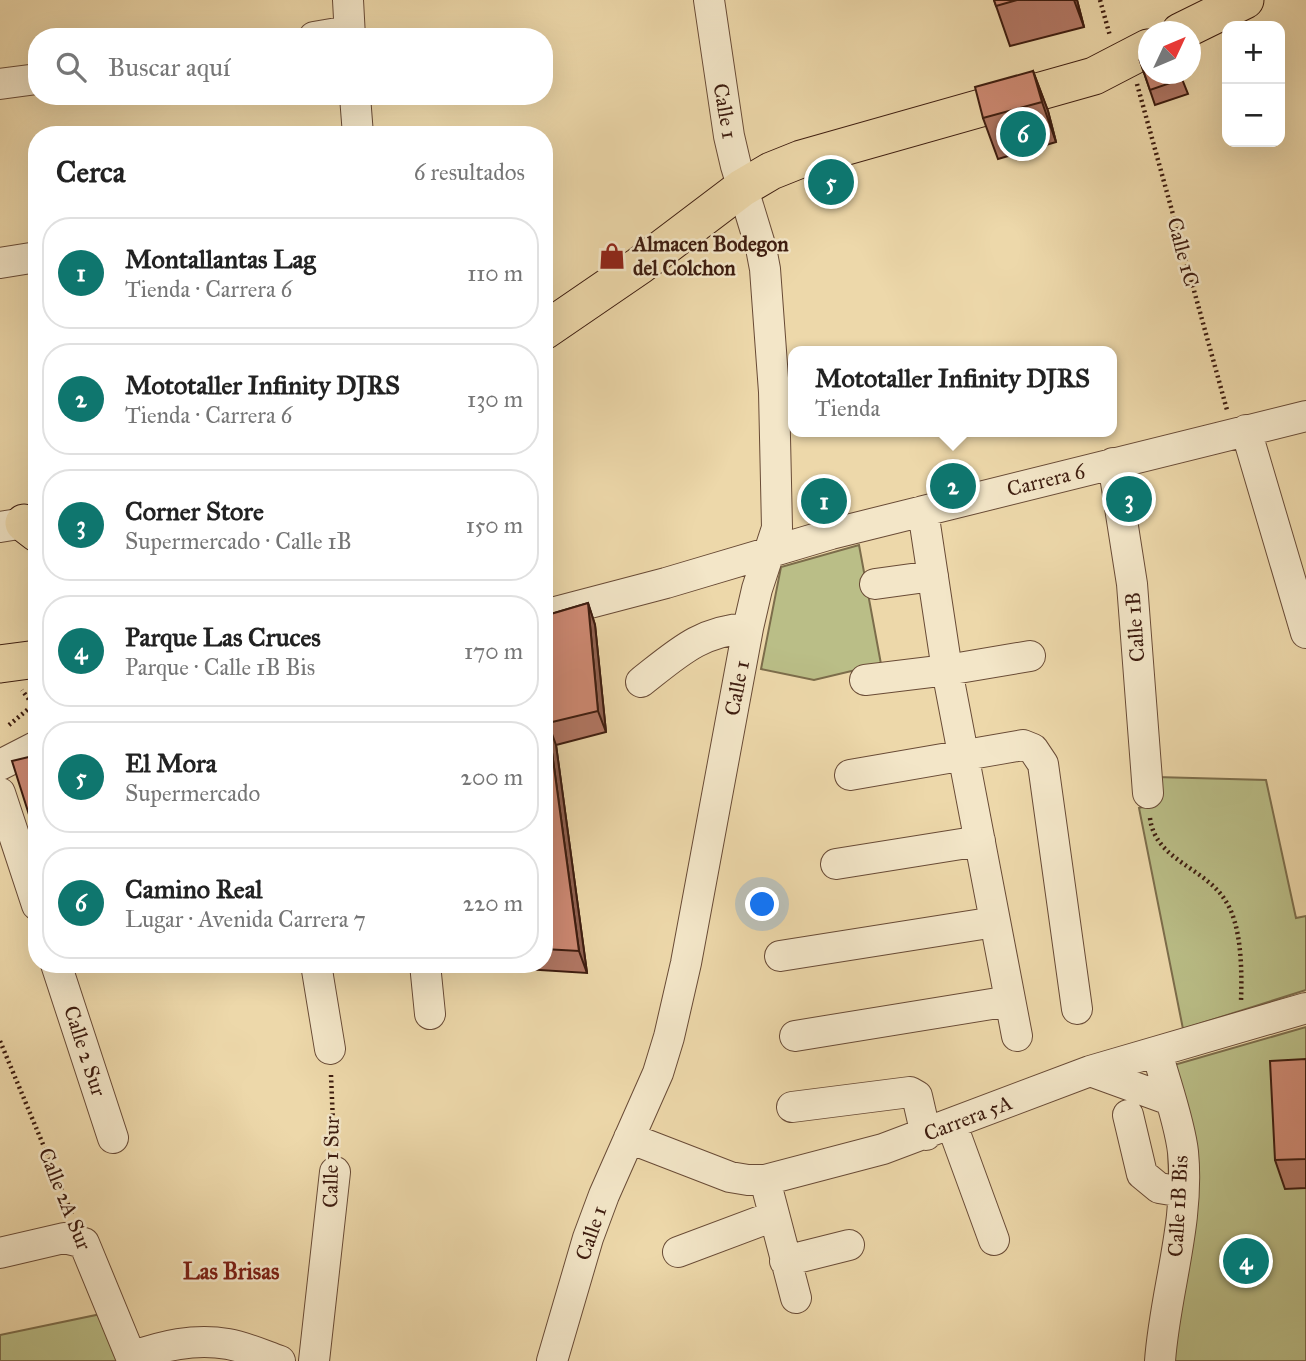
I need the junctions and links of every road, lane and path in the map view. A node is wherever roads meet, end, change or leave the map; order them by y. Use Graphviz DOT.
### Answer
graph roads {
  1 [pos="348,0"];
  2 [pos="709,0"];
  3 [pos="1100,0"];
  4 [pos="1245,0"];
  5 [pos="1201,22"];
  6 [pos="349,28"];
  7 [pos="1111,40"];
  8 [pos="1138,54"];
  9 [pos="28,80"];
  10 [pos="1137,83"];
  11 [pos="0,84"];
  12 [pos="356,105"];
  13 [pos="357,126"];
  14 [pos="742,188"];
  15 [pos="28,258"];
  16 [pos="0,263"];
  17 [pos="553,325"];
  18 [pos="1306,416"];
  19 [pos="1240,432"];
  20 [pos="1113,463"];
  21 [pos="923,511"];
  22 [pos="770,552"];
  23 [pos="933,576"];
  24 [pos="875,584"];
  25 [pos="553,612"];
  26 [pos="748,628"];
  27 [pos="1306,633"];
  28 [pos="1030,656"];
  29 [pos="22,668"];
  30 [pos="947,670"];
  31 [pos="865,680"];
  32 [pos="641,682"];
  33 [pos="28,688"];
  34 [pos="28,709"];
  35 [pos="9,725"];
  36 [pos="964,756"];
  37 [pos="850,775"];
  38 [pos="0,793"];
  39 [pos="1148,793"];
  40 [pos="980,841"];
  41 [pos="836,864"];
  42 [pos="28,878"];
  43 [pos="995,922"];
  44 [pos="780,956"];
  45 [pos="59,973"];
  46 [pos="317,973"];
  47 [pos="426,973"];
  48 [pos="1010,1001"];
  49 [pos="1306,1008"];
  50 [pos="1077,1009"];
  51 [pos="430,1014"];
  52 [pos="1241,1028"];
  53 [pos="1017,1036"];
  54 [pos="795,1037"];
  55 [pos="0,1041"];
  56 [pos="330,1049"];
  57 [pos="1157,1052"];
  58 [pos="1090,1072"];
  59 [pos="1170,1100"];
  60 [pos="792,1107"];
  61 [pos="1128,1115"];
  62 [pos="939,1130"];
  63 [pos="113,1138"];
  64 [pos="629,1138"];
  65 [pos="335,1172"];
  66 [pos="765,1180"];
  67 [pos="1183,1192"];
  68 [pos="774,1216"];
  69 [pos="994,1240"];
  70 [pos="84,1243"];
  71 [pos="849,1245"];
  72 [pos="678,1252"];
  73 [pos="0,1253"];
  74 [pos="785,1261"];
  75 [pos="796,1298"];
  76 [pos="280,1361"];
  77 [pos="314,1361"];
  78 [pos="552,1361"];
  79 [pos="1160,1361"];
  1 -- 6 [label="street"];
  2 -- 14 [label="street, Calle 1"];
  3 -- 7 [label="path"];
  4 -- 5 [label="main road"];
  8 -- 14 [label="main road"];
  9 -- 11 [label="street"];
  10 -- 19 [label="path, Calle 1C"];
  12 -- 13 [label="street"];
  14 -- 17 [label="main road"];
  14 -- 22 [label="street, Calle 1"];
  15 -- 16 [label="street"];
  18 -- 19 [label="street, Carrera 6"];
  19 -- 20 [label="street, Carrera 6"];
  19 -- 27 [label="street"];
  20 -- 21 [label="street, Carrera 6"];
  20 -- 39 [label="street, Calle 1B"];
  21 -- 22 [label="street, Carrera 6"];
  21 -- 23 [label="street"];
  22 -- 25 [label="street, Carrera 6"];
  22 -- 26 [label="street, Calle 1"];
  23 -- 24 [label="street"];
  23 -- 30 [label="street"];
  26 -- 32 [label="street"];
  26 -- 64 [label="street, Calle 1"];
  28 -- 30 [label="street"];
  29 -- 33 [label="path"];
  30 -- 31 [label="street"];
  30 -- 36 [label="street"];
  34 -- 35 [label="path"];
  36 -- 37 [label="street"];
  36 -- 40 [label="street"];
  36 -- 50 [label="street"];
  38 -- 42 [label="street"];
  39 -- 52 [label="path"];
  40 -- 41 [label="street"];
  40 -- 43 [label="street"];
  43 -- 44 [label="street"];
  43 -- 48 [label="street"];
  45 -- 63 [label="street, Calle 2 Sur"];
  46 -- 56 [label="street"];
  47 -- 51 [label="street"];
  48 -- 53 [label="street"];
  48 -- 54 [label="street"];
  49 -- 52 [label="street, Carrera 5A"];
  52 -- 57 [label="street, Carrera 5A"];
  55 -- 70 [label="path, Calle 2A Sur"];
  56 -- 65 [label="path, Calle 1 Sur"];
  57 -- 58 [label="street, Carrera 5A"];
  57 -- 59 [label="street, Calle 1B Bis"];
  58 -- 59 [label="street"];
  58 -- 62 [label="street, Carrera 5A"];
  59 -- 67 [label="street, Calle 1B Bis"];
  60 -- 62 [label="street"];
  61 -- 67 [label="street"];
  62 -- 66 [label="street, Carrera 5A"];
  62 -- 69 [label="street"];
  64 -- 66 [label="street, Carrera 5A"];
  64 -- 78 [label="street, Calle 1"];
  65 -- 77 [label="street, Calle 1 Sur"];
  66 -- 68 [label="street"];
  67 -- 79 [label="street, Calle 1B Bis"];
  68 -- 72 [label="street"];
  68 -- 74 [label="street"];
  70 -- 73 [label="street"];
  70 -- 76 [label="street, Calle 2A Sur"];
  71 -- 74 [label="street"];
  74 -- 75 [label="street"];
}
